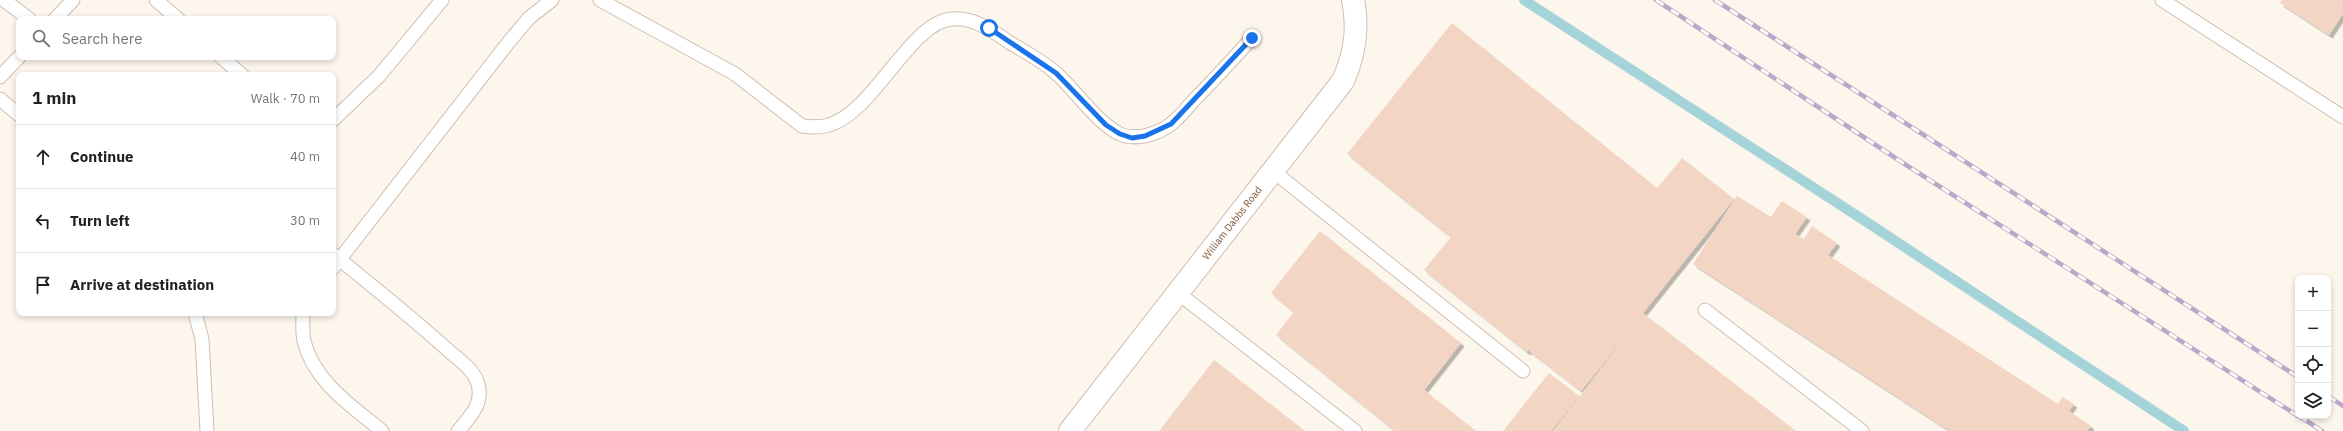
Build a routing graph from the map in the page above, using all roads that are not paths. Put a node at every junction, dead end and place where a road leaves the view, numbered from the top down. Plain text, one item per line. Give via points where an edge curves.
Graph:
1 (4, 0) edge
2 (73, 0) edge
3 (156, 0) edge
4 (442, 0) edge
5 (552, 0) edge
6 (600, 0) edge
7 (1353, 0) edge
8 (2162, 0) edge
9 (24, 16) edge
10 (58, 16) edge
11 (175, 16) edge
12 (1252, 38) dead end
13 (16, 60) edge
14 (224, 60) edge
15 (238, 72) edge
16 (0, 77) edge
17 (0, 100) edge
18 (16, 113) edge
19 (336, 117) edge
20 (2343, 117) edge
21 (1273, 171) junction
22 (336, 260) edge
23 (336, 262) edge
24 (1178, 293) junction
25 (1705, 310) dead end
26 (196, 316) edge
27 (303, 316) edge
28 (1523, 371) dead end
29 (207, 431) edge
30 (382, 431) edge
31 (458, 431) edge
32 (1070, 431) edge
33 (1355, 431) edge
34 (1862, 431) edge

1 - 9 lane
2 - 10 lane
3 - 11 lane
4 - 19 lane via 379,76
5 - 22 lane via 529,18 508,43
6 - 12 lane via 735,74 802,126 815,127 840,120 857,107 917,39 943,20 969,20 989,28 1056,73 1106,125 1132,138 1145,136 1171,124
7 - 21 street, William Dabbs Road via 1356,31 1350,65 1343,81
8 - 20 lane
13 - 16 lane
14 - 15 lane
17 - 18 lane
21 - 24 street, William Dabbs Road
21 - 28 lane
23 - 31 lane via 472,371 477,382 479,400 475,412
24 - 32 street, William Dabbs Road
24 - 33 lane
25 - 34 lane
26 - 29 lane via 202,339
27 - 30 lane via 303,339 308,354 321,376

